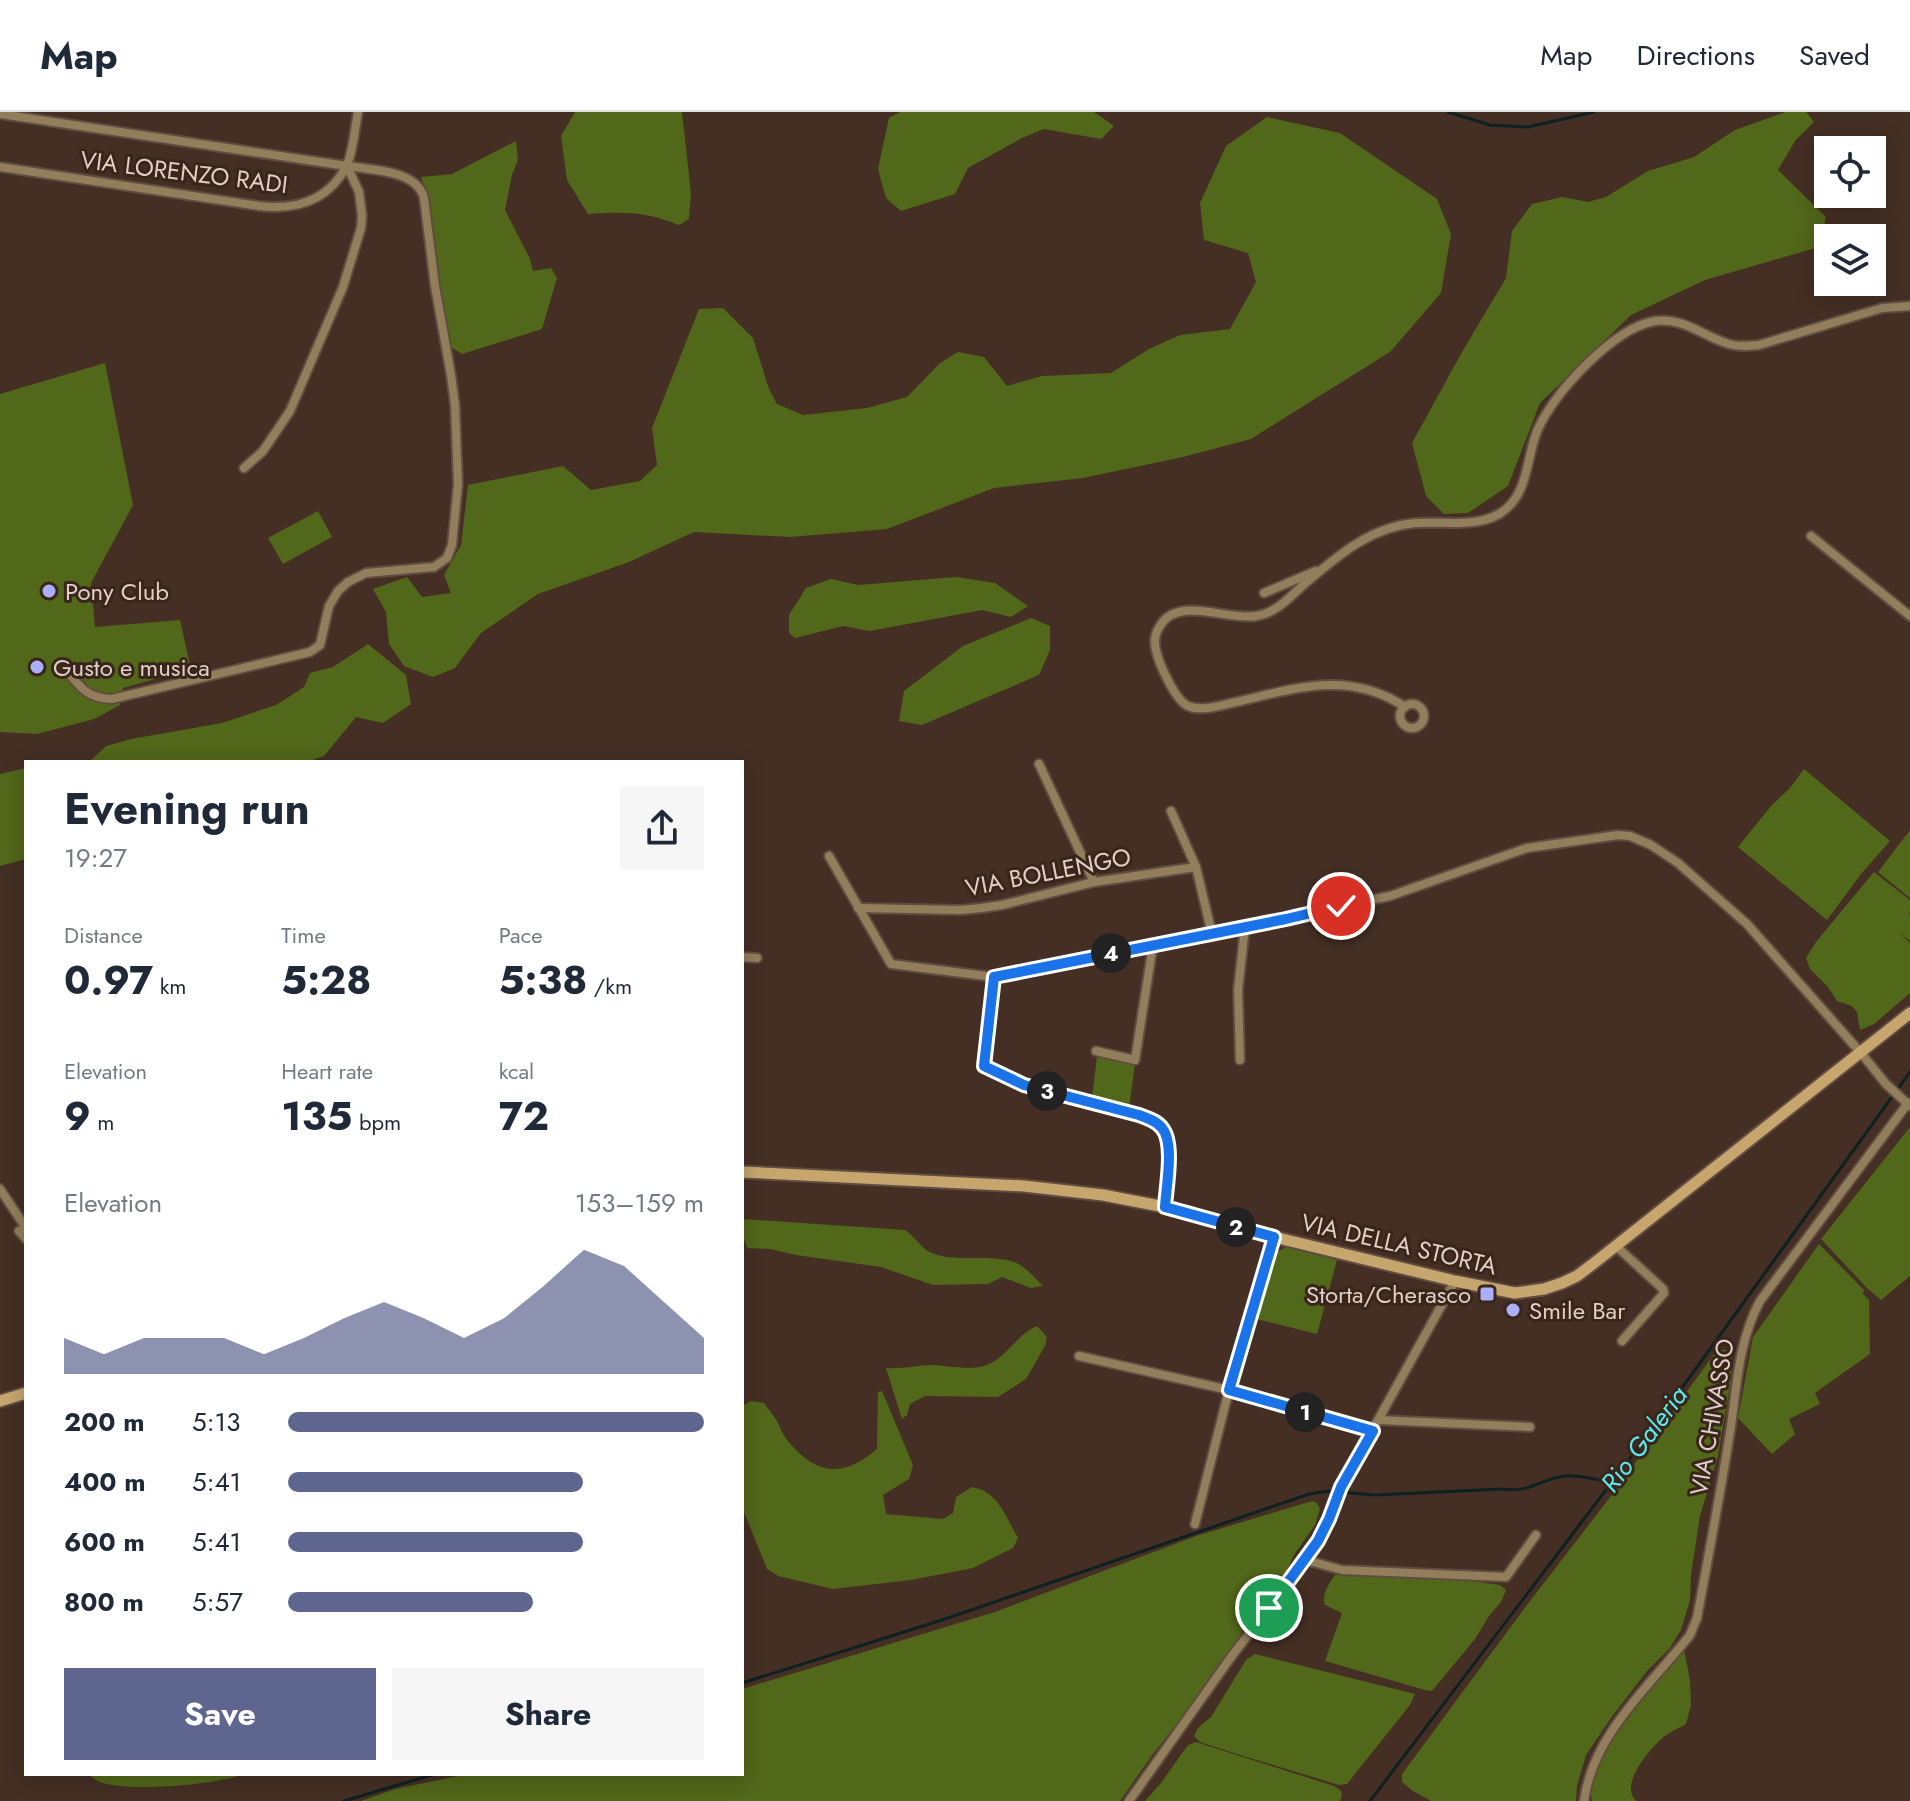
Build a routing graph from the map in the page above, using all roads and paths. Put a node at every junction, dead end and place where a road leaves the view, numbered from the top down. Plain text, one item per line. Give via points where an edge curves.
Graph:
1 (358, 112) edge
2 (0, 114) edge
3 (347, 166) junction
4 (0, 167) edge
5 (1910, 306) edge
6 (244, 468) dead end
7 (1811, 536) dead end
8 (1320, 570) junction
9 (1264, 593) dead end
10 (1910, 616) edge
11 (65, 668) dead end
12 (1405, 707) dead end
13 (1039, 764) dead end
14 (1171, 811) dead end
15 (829, 856) dead end
16 (1196, 867) junction
17 (1094, 882) junction
18 (858, 908) junction
19 (1245, 927) junction
20 (1212, 934) junction
21 (1153, 945) junction
22 (744, 957) edge
23 (757, 958) dead end
24 (994, 977) junction
25 (1910, 1013) edge
26 (1096, 1051) dead end
27 (1861, 1053) junction
28 (1240, 1060) dead end
29 (1909, 1104) edge
30 (744, 1172) edge
31 (0, 1189) edge
32 (1165, 1207) junction
33 (23, 1229) edge
34 (1274, 1237) junction
35 (1616, 1246) junction
36 (1455, 1281) junction
37 (1622, 1341) dead end
38 (1079, 1356) dead end
39 (1229, 1390) junction
40 (24, 1394) edge
41 (0, 1401) edge
42 (1379, 1420) junction
43 (1530, 1427) dead end
44 (1373, 1431) junction
45 (1195, 1524) dead end
46 (1536, 1535) dead end
47 (1306, 1560) junction
48 (1129, 1801) edge
49 (1584, 1801) edge

1 - 3 street
2 - 3 street
3 - 4 street, VIA LORENZO RADI via 315,198 284,208
3 - 6 street via 359,192 362,216 343,287 290,411 263,451
3 - 11 street via 405,177 422,189 456,423 457,491 448,555 429,568 366,573 350,580 330,603 321,641 310,652 112,699 87,693
5 - 8 street via 1882,308 1750,346 1723,342 1679,322 1636,327 1596,357 1557,397 1534,441 1523,487 1507,508 1483,520 1388,529 1355,544
7 - 10 street
8 - 9 street
8 - 12 street via 1264,614 1186,610 1166,618 1157,631 1156,649 1176,695 1188,706 1203,708 1298,688 1341,685 1370,689
13 - 17 street
14 - 16 street
15 - 18 street
16 - 17 street, VIA BOLLENGO
16 - 20 street
17 - 18 street, VIA BOLLENGO via 981,908
18 - 24 street, VIA CHIVASSO via 891,964
19 - 20 street, VIA CHIVASSO
19 - 27 street, VIA CHIVASSO via 1390,896 1527,848 1630,836 1678,863 1730,908
19 - 28 street via 1238,990
20 - 21 street, VIA CHIVASSO
21 - 24 street, VIA CHIVASSO
21 - 26 street via 1135,1060
22 - 23 street
24 - 32 street via 984,1066 1024,1085 1159,1125 1169,1144
25 - 27 main road, VIA DELLA STORTA
27 - 29 street, VIA CHIVASSO
27 - 35 main road, VIA DELLA STORTA
29 - 49 street, VIA CHIVASSO via 1754,1312 1741,1351 1697,1618 1690,1635 1616,1725 1591,1769
30 - 32 main road, VIA DELLA STORTA via 1024,1186
31 - 33 street
32 - 34 main road, VIA DELLA STORTA
34 - 36 main road, VIA DELLA STORTA
34 - 39 street
35 - 36 main road, VIA DELLA STORTA via 1577,1276 1544,1289 1515,1293
35 - 37 street via 1664,1293
36 - 42 street
38 - 39 street
39 - 44 street
39 - 45 street
40 - 41 main road
42 - 43 street
42 - 44 street
44 - 47 street
46 - 47 street via 1506,1577 1342,1570
47 - 48 street

